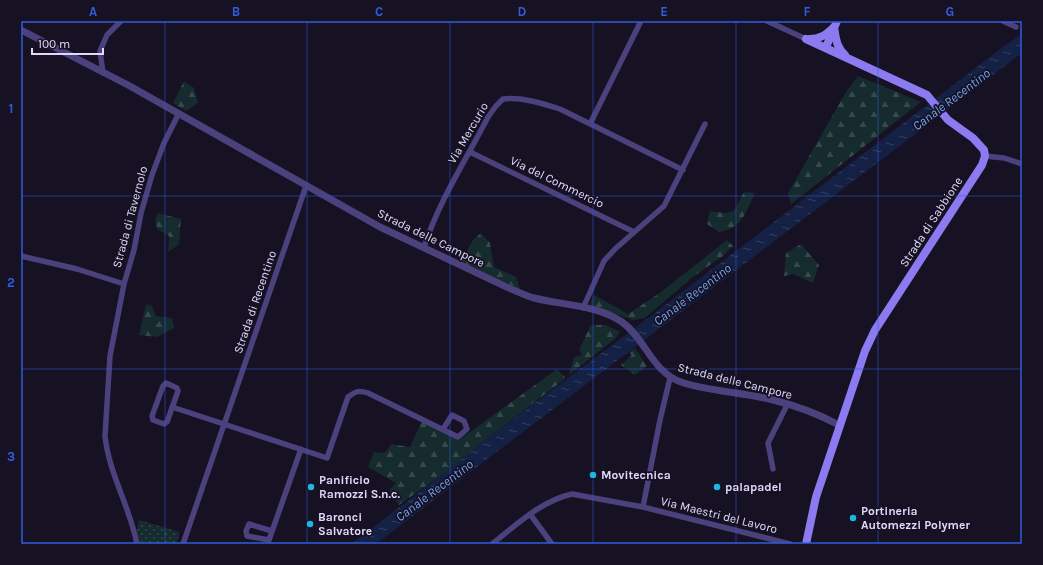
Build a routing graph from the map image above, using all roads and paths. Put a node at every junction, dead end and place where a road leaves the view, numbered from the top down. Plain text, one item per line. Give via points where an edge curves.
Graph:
1 (121, 21) edge
2 (641, 21) edge
3 (767, 21) edge
4 (1004, 21) edge
5 (835, 24) edge
6 (1016, 27) dead end
7 (21, 30) edge
8 (806, 38) junction
9 (826, 47) junction
10 (849, 59) junction
11 (100, 71) junction
12 (179, 113) junction
13 (590, 124) junction
14 (704, 124) dead end
15 (470, 152) junction
16 (985, 156) junction
17 (1022, 164) edge
18 (683, 170) junction
19 (306, 186) junction
20 (634, 232) junction
21 (424, 247) junction
22 (21, 256) edge
23 (124, 284) junction
24 (584, 308) junction
25 (670, 378) junction
26 (787, 405) junction
27 (172, 407) junction
28 (225, 424) junction
29 (839, 425) junction
30 (443, 429) dead end
31 (301, 449) junction
32 (773, 469) dead end
33 (643, 507) junction
34 (530, 514) junction
35 (272, 531) dead end
36 (137, 544) edge
37 (183, 544) edge
38 (492, 544) edge
39 (552, 544) edge
40 (790, 544) edge
41 (806, 544) edge

1 - 11 street via 107,35 100,50
2 - 13 street
3 - 8 street
4 - 6 street
5 - 8 main road via 828,33 817,39
5 - 9 main road
5 - 10 main road via 839,50
7 - 11 street, Strada delle Campore
8 - 9 main road
9 - 10 main road
10 - 16 main road via 927,95 945,116 973,138 984,150
11 - 12 street, Strada delle Campore
12 - 19 street, Strada delle Campore
12 - 23 street, Strada di Tavernolo via 152,175
13 - 15 street, Via Mercurio via 541,103 521,99 503,100 488,117
13 - 18 street, Via Mercurio
14 - 18 street
15 - 20 street, Via del Commercio
15 - 21 street, Via Mercurio via 445,196
16 - 17 street via 1004,158
16 - 29 main road, Strada di Sabbione via 982,165 875,330 863,356
18 - 20 street via 664,206
19 - 21 street, Strada delle Campore via 380,227
19 - 28 street, Strada di Recentino
20 - 24 street via 604,261
21 - 24 street, Strada delle Campore via 532,298
22 - 23 street, Strada di Tavernolo via 77,269
23 - 36 street, Strada di Tavernolo via 110,356 105,436 110,464 134,528
24 - 25 street, Strada delle Campore via 621,321
25 - 26 street, Strada delle Campore
25 - 33 street, Via Maestri del Lavoro
26 - 29 street, Strada delle Campore
26 - 32 street via 768,443
27 - 27 street via 178,391 166,383 152,416 153,420 164,424 167,422
27 - 28 street
28 - 31 street
28 - 37 street, Strada di Recentino
29 - 41 main road, Strada di Sabbione via 816,497
30 - 31 street via 360,390 348,397 327,458
31 - 35 street
33 - 34 street, Via Maestri del Lavoro via 572,494 561,496
33 - 40 street, Via Maestri del Lavoro
34 - 38 street, Via Maestri del Lavoro
34 - 39 street

